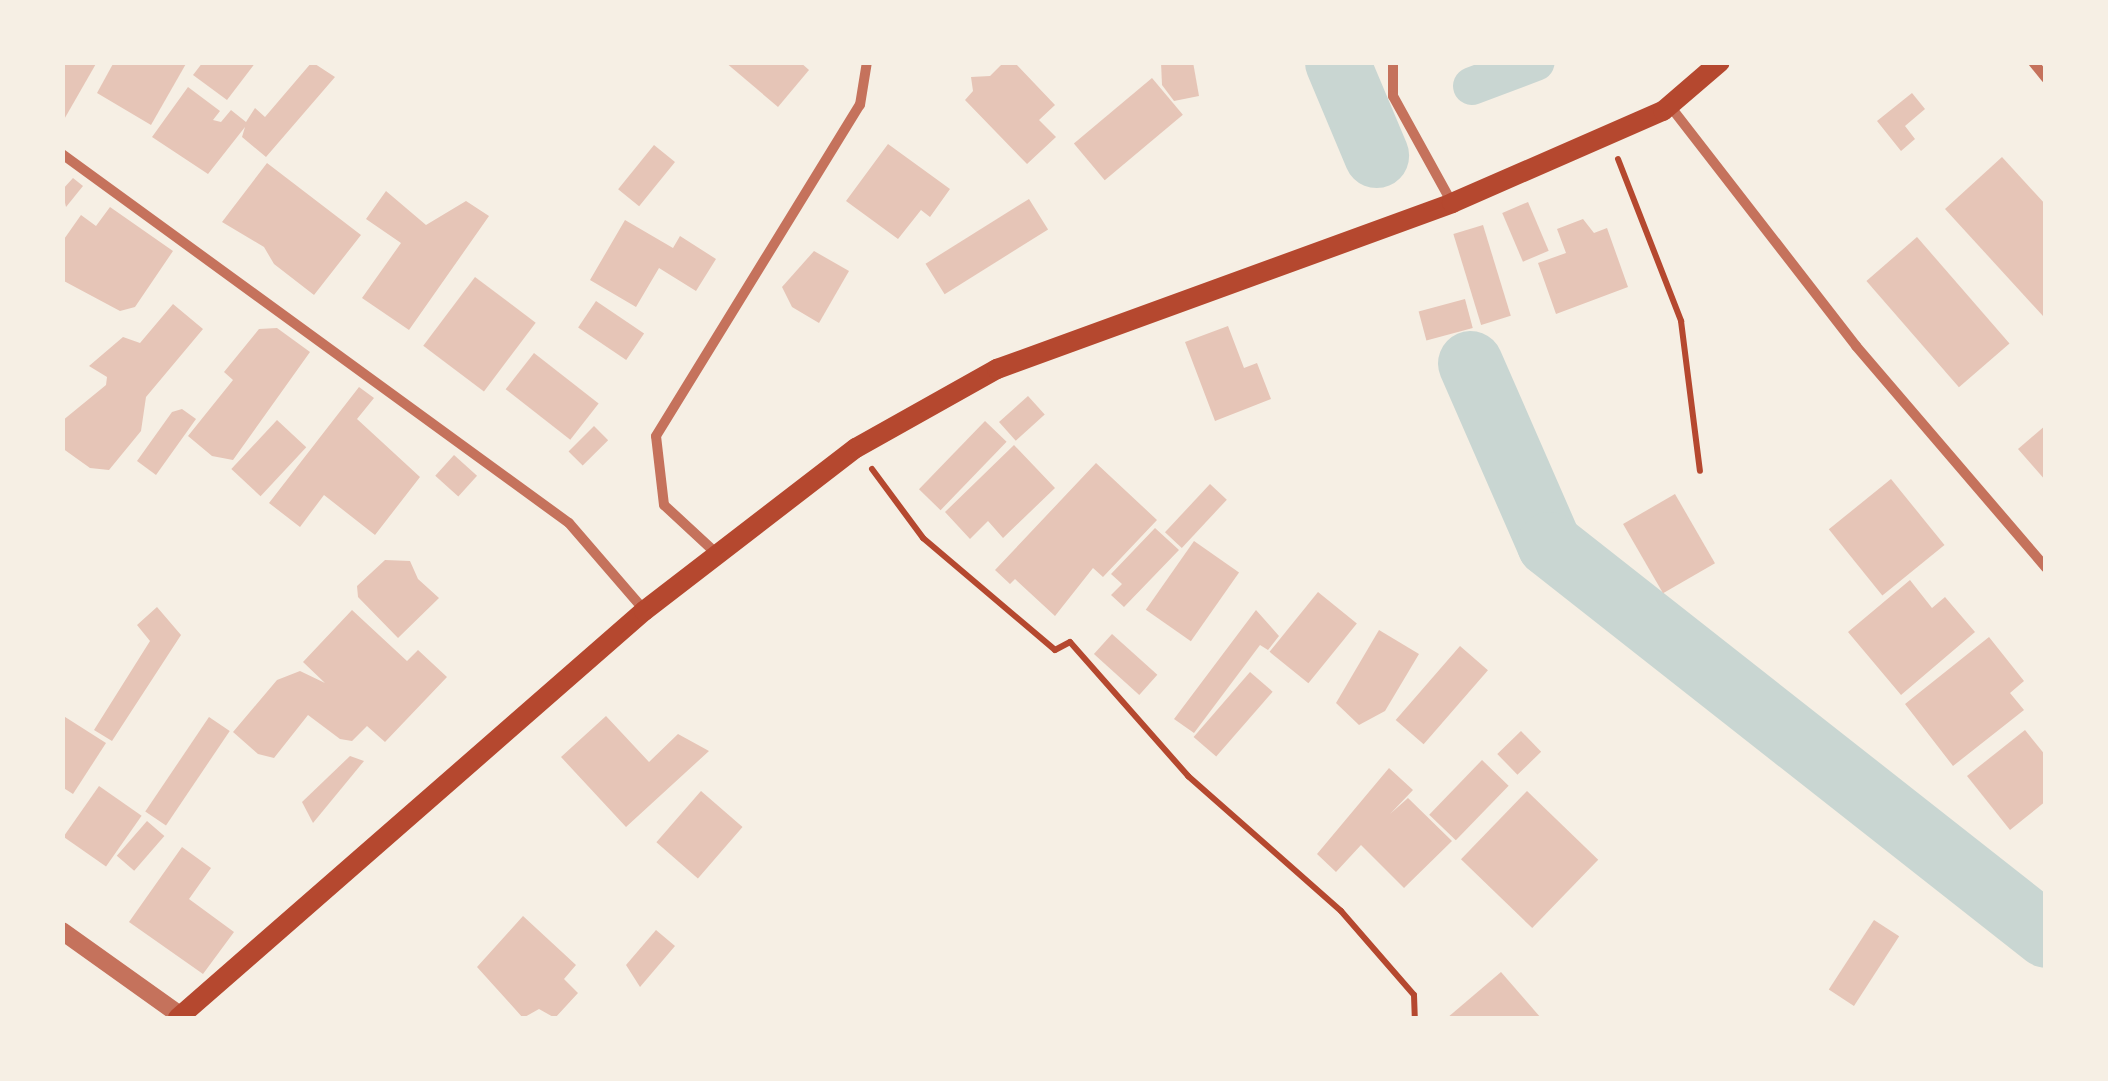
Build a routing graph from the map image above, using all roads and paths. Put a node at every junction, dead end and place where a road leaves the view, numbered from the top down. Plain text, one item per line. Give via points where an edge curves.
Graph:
1 (867, 62) edge
2 (1393, 62) edge
3 (1720, 62) edge
4 (2032, 62) edge
5 (2046, 78) edge
6 (1670, 106) junction
7 (1609, 134) junction
8 (62, 154) edge
9 (1452, 202) junction
10 (856, 448) junction
11 (1700, 471) dead end
12 (720, 556) junction
13 (2046, 568) edge
14 (644, 611) junction
15 (62, 932) edge
16 (181, 1018) edge
17 (1414, 1018) edge

1 - 12 street via 860,105 656,436 664,505
2 - 9 street via 1393,96
3 - 6 main road
4 - 5 street
6 - 7 main road
6 - 13 street via 1856,346
7 - 9 main road
7 - 11 path via 1682,321
8 - 14 street via 569,524
9 - 10 main road via 997,369
10 - 12 main road
10 - 17 path via 923,538 1055,650 1070,642 1188,776 1341,911 1414,996
12 - 14 main road
14 - 16 main road
15 - 16 street

